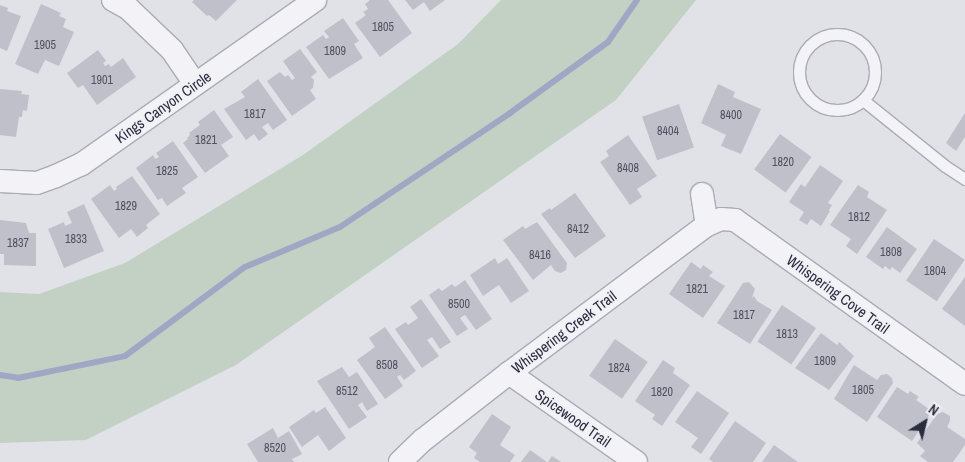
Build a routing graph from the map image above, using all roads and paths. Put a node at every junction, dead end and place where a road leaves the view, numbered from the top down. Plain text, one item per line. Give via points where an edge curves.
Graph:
1 (113, 0) edge
2 (315, 0) edge
3 (195, 84) junction
4 (863, 100) junction
5 (965, 179) edge
6 (0, 181) edge
7 (702, 194) dead end
8 (707, 225) junction
9 (509, 373) junction
10 (965, 384) edge
11 (400, 462) edge
12 (636, 462) edge

1 - 3 street via 129,10 172,50
2 - 3 street, Kings Canyon Circle
3 - 6 street, Kings Canyon Circle via 82,164 37,183
4 - 4 lane via 870,92 875,76 874,62 858,40 846,34 833,33 812,42 802,55 798,68 800,83 810,99 822,107 842,110
4 - 5 lane
7 - 8 street
8 - 9 street, Whispering Creek Trail
8 - 10 street, Whispering Cove Trail via 721,219 735,220
9 - 11 street, Whispering Creek Trail
9 - 12 street, Spicewood Trail

